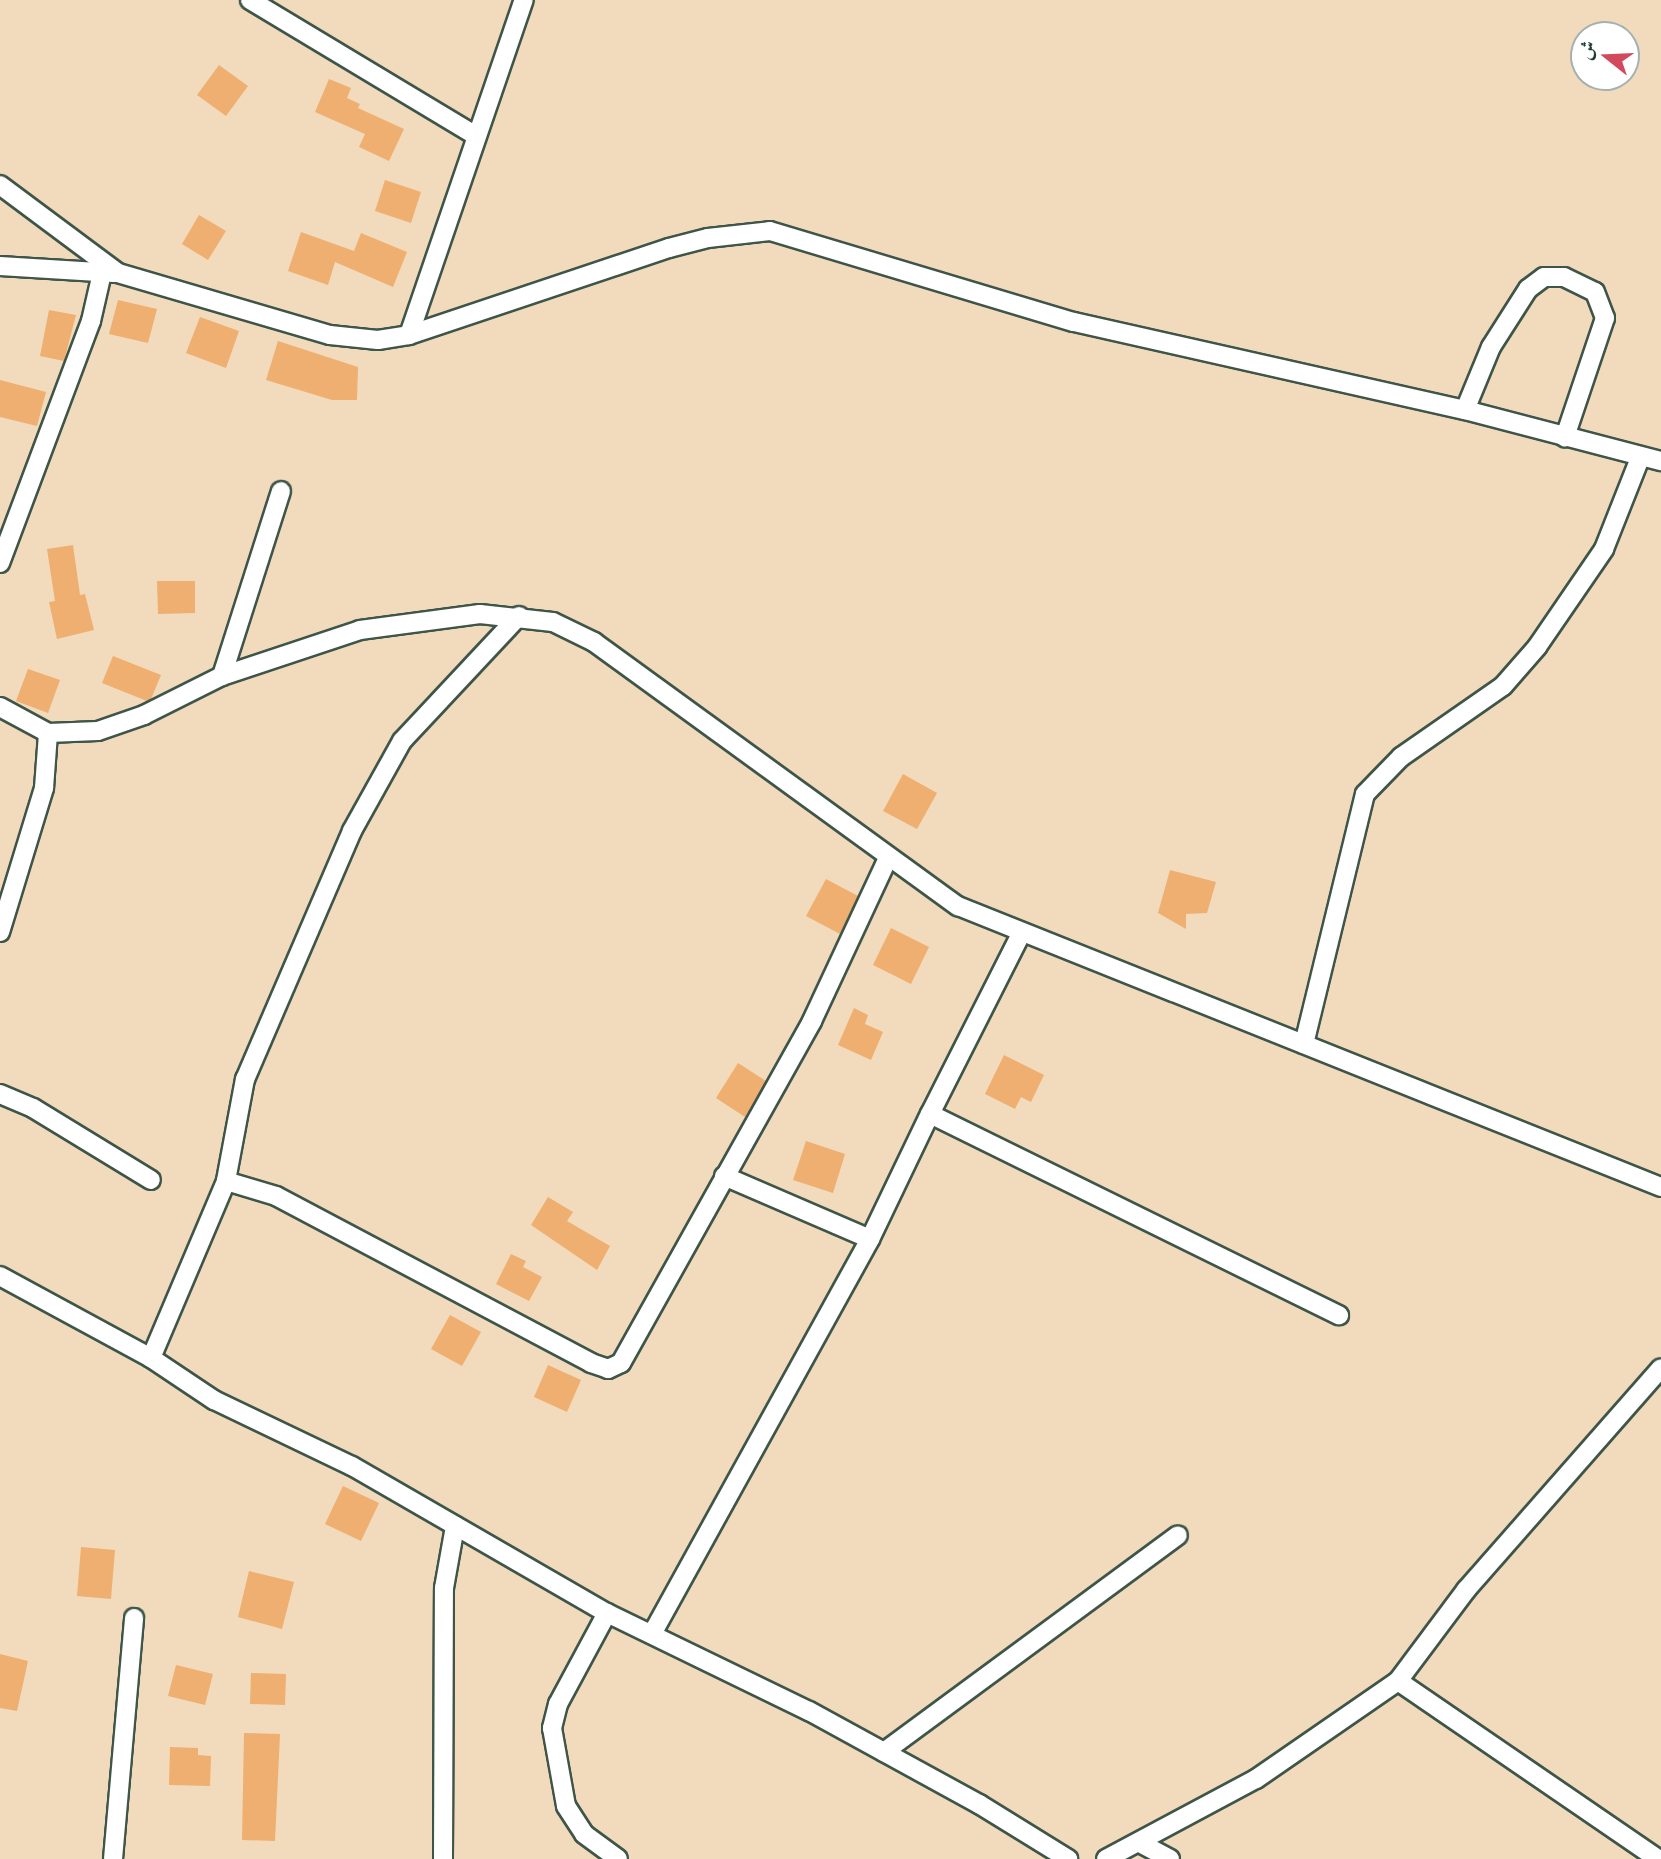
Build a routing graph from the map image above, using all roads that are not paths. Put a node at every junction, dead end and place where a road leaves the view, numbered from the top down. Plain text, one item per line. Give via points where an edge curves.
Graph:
1 (250, 0) edge
2 (524, 0) edge
3 (475, 136) junction
4 (0, 185) edge
5 (0, 266) edge
6 (110, 273) junction
7 (409, 335) junction
8 (1465, 410) junction
9 (1565, 438) junction
10 (1640, 457) junction
11 (1661, 460) edge
12 (281, 492) dead end
13 (0, 563) edge
14 (519, 616) junction
15 (222, 676) junction
16 (0, 707) edge
17 (48, 733) junction
18 (888, 859) junction
19 (0, 932) edge
20 (1021, 934) junction
21 (1304, 1044) junction
22 (0, 1094) edge
23 (930, 1114) junction
24 (724, 1176) junction
25 (151, 1180) dead end
26 (226, 1181) junction
27 (1661, 1187) edge
28 (870, 1239) junction
29 (0, 1276) edge
30 (1339, 1315) dead end
31 (151, 1358) junction
32 (1661, 1368) edge
33 (455, 1526) junction
34 (1178, 1535) dead end
35 (607, 1613) junction
36 (134, 1618) dead end
37 (652, 1634) junction
38 (1398, 1681) junction
39 (884, 1752) junction
40 (1140, 1843) junction
41 (113, 1859) edge
42 (443, 1859) edge
43 (618, 1859) edge
44 (1068, 1859) edge
45 (1105, 1859) edge
46 (1170, 1859) edge
47 (1658, 1859) edge

1 - 3 street
2 - 3 street
3 - 7 street
4 - 6 street
5 - 6 street
6 - 7 street via 330,335 378,340
6 - 13 street
7 - 8 street via 669,248 770,231 1074,322
8 - 9 street
8 - 9 street via 1491,347 1528,289 1544,277 1564,277 1595,292 1605,318
9 - 10 street
10 - 11 street
10 - 21 street via 1604,549 1537,647 1503,686 1401,757 1365,794
12 - 15 street
14 - 15 street via 480,614 360,630
14 - 18 street via 553,622 594,642
14 - 26 street via 402,741 378,780 245,1079
15 - 17 street via 118,726
16 - 17 street
17 - 19 street via 44,788
18 - 20 street via 958,906
18 - 24 street via 806,1032
20 - 21 street
20 - 23 street
21 - 27 street
22 - 25 street via 33,1108
23 - 28 street
23 - 30 street
24 - 26 street via 636,1343 621,1363 608,1369 276,1196
24 - 28 street
26 - 31 street
28 - 37 street
29 - 31 street
31 - 33 street via 214,1400 352,1466
32 - 38 street via 1474,1580
33 - 35 street
33 - 42 street via 444,1588
34 - 39 street
35 - 37 street
35 - 43 street via 558,1704 552,1728 566,1806 584,1834
36 - 41 street
37 - 39 street
38 - 40 street via 1290,1758
38 - 47 street
39 - 44 street
40 - 45 street
40 - 46 street

